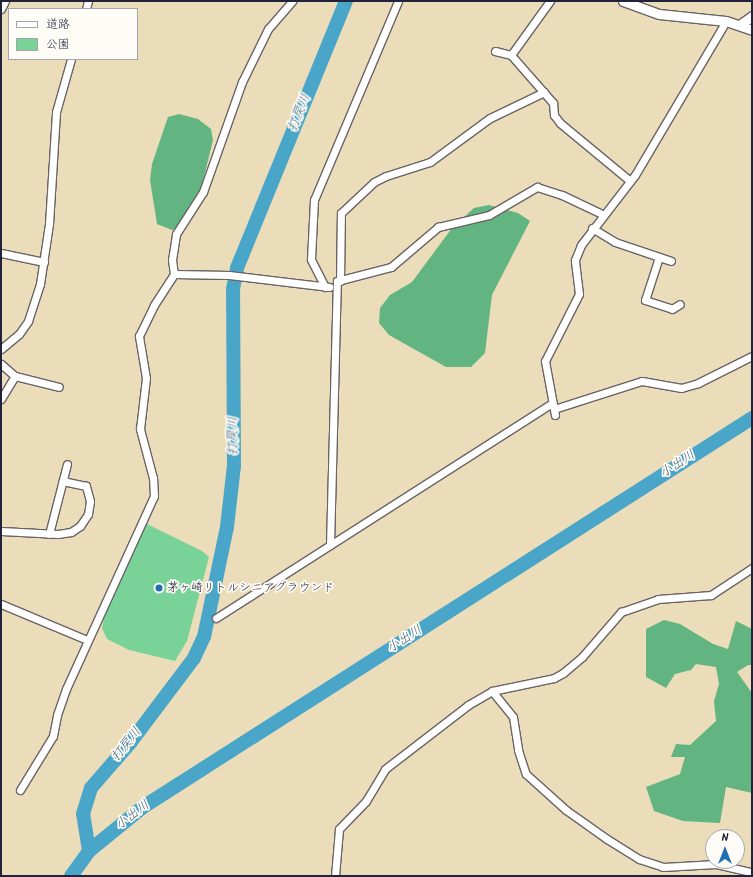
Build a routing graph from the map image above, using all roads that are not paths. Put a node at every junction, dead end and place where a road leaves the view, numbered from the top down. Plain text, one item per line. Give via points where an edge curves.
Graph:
1 (5, 1) edge
2 (292, 1) edge
3 (398, 1) edge
4 (550, 1) edge
5 (623, 1) edge
6 (640, 4) edge
7 (1, 9) edge
8 (752, 16) edge
9 (726, 21) junction
10 (741, 24) junction
11 (752, 30) edge
12 (494, 51) dead end
13 (511, 55) junction
14 (71, 60) edge
15 (544, 92) junction
16 (630, 181) junction
17 (602, 214) junction
18 (592, 228) junction
19 (1, 253) edge
20 (658, 257) junction
21 (670, 261) dead end
22 (44, 262) junction
23 (174, 274) junction
24 (340, 280) junction
25 (325, 287) junction
26 (335, 288) junction
27 (680, 304) dead end
28 (1, 349) edge
29 (752, 356) edge
30 (1, 364) edge
31 (15, 376) junction
32 (58, 387) dead end
33 (1, 399) edge
34 (554, 409) junction
35 (67, 464) dead end
36 (63, 481) junction
37 (1, 531) edge
38 (49, 534) junction
39 (330, 545) junction
40 (752, 568) edge
41 (1, 604) edge
42 (216, 618) dead end
43 (87, 640) junction
44 (492, 691) junction
45 (20, 790) dead end
46 (752, 872) edge
47 (335, 876) edge

1 - 7 street
2 - 23 street via 268,29 242,82 203,192 176,234 172,260
3 - 25 street via 314,200 311,259
4 - 13 street
5 - 6 street
6 - 9 street via 675,17
8 - 10 street
9 - 10 street
9 - 16 street
10 - 11 street
12 - 13 street
13 - 15 street
14 - 22 street via 55,118 50,224
15 - 16 street via 553,103 554,115 560,123
15 - 24 street via 490,118 430,162 374,182 341,213
16 - 17 street
17 - 18 street
17 - 24 street via 562,195 537,187 489,214 438,227 391,267
18 - 20 street via 615,242
18 - 34 street via 575,260 579,294 545,361
19 - 22 street
20 - 21 street
20 - 27 street via 645,300 672,309
22 - 28 street via 28,320 18,334
23 - 25 street via 242,276
23 - 43 street via 154,305 139,336 146,378 140,429 153,478 154,496
24 - 26 street via 337,281
25 - 26 street
26 - 39 street
29 - 34 street via 698,383 681,388 642,381
30 - 31 street
31 - 32 street
31 - 33 street
34 - 39 street
35 - 36 street
36 - 38 street
36 - 38 street via 86,486 90,501 88,514 80,526 71,532
37 - 38 street
39 - 42 street
40 - 44 street via 711,595 658,598 621,612 582,657 563,673 554,678
41 - 43 street
43 - 45 street via 57,715 53,736
44 - 46 street via 513,716 518,750 526,774 566,810 607,839 639,859 663,867 716,864
44 - 47 street via 462,709 385,770 366,801 339,829

